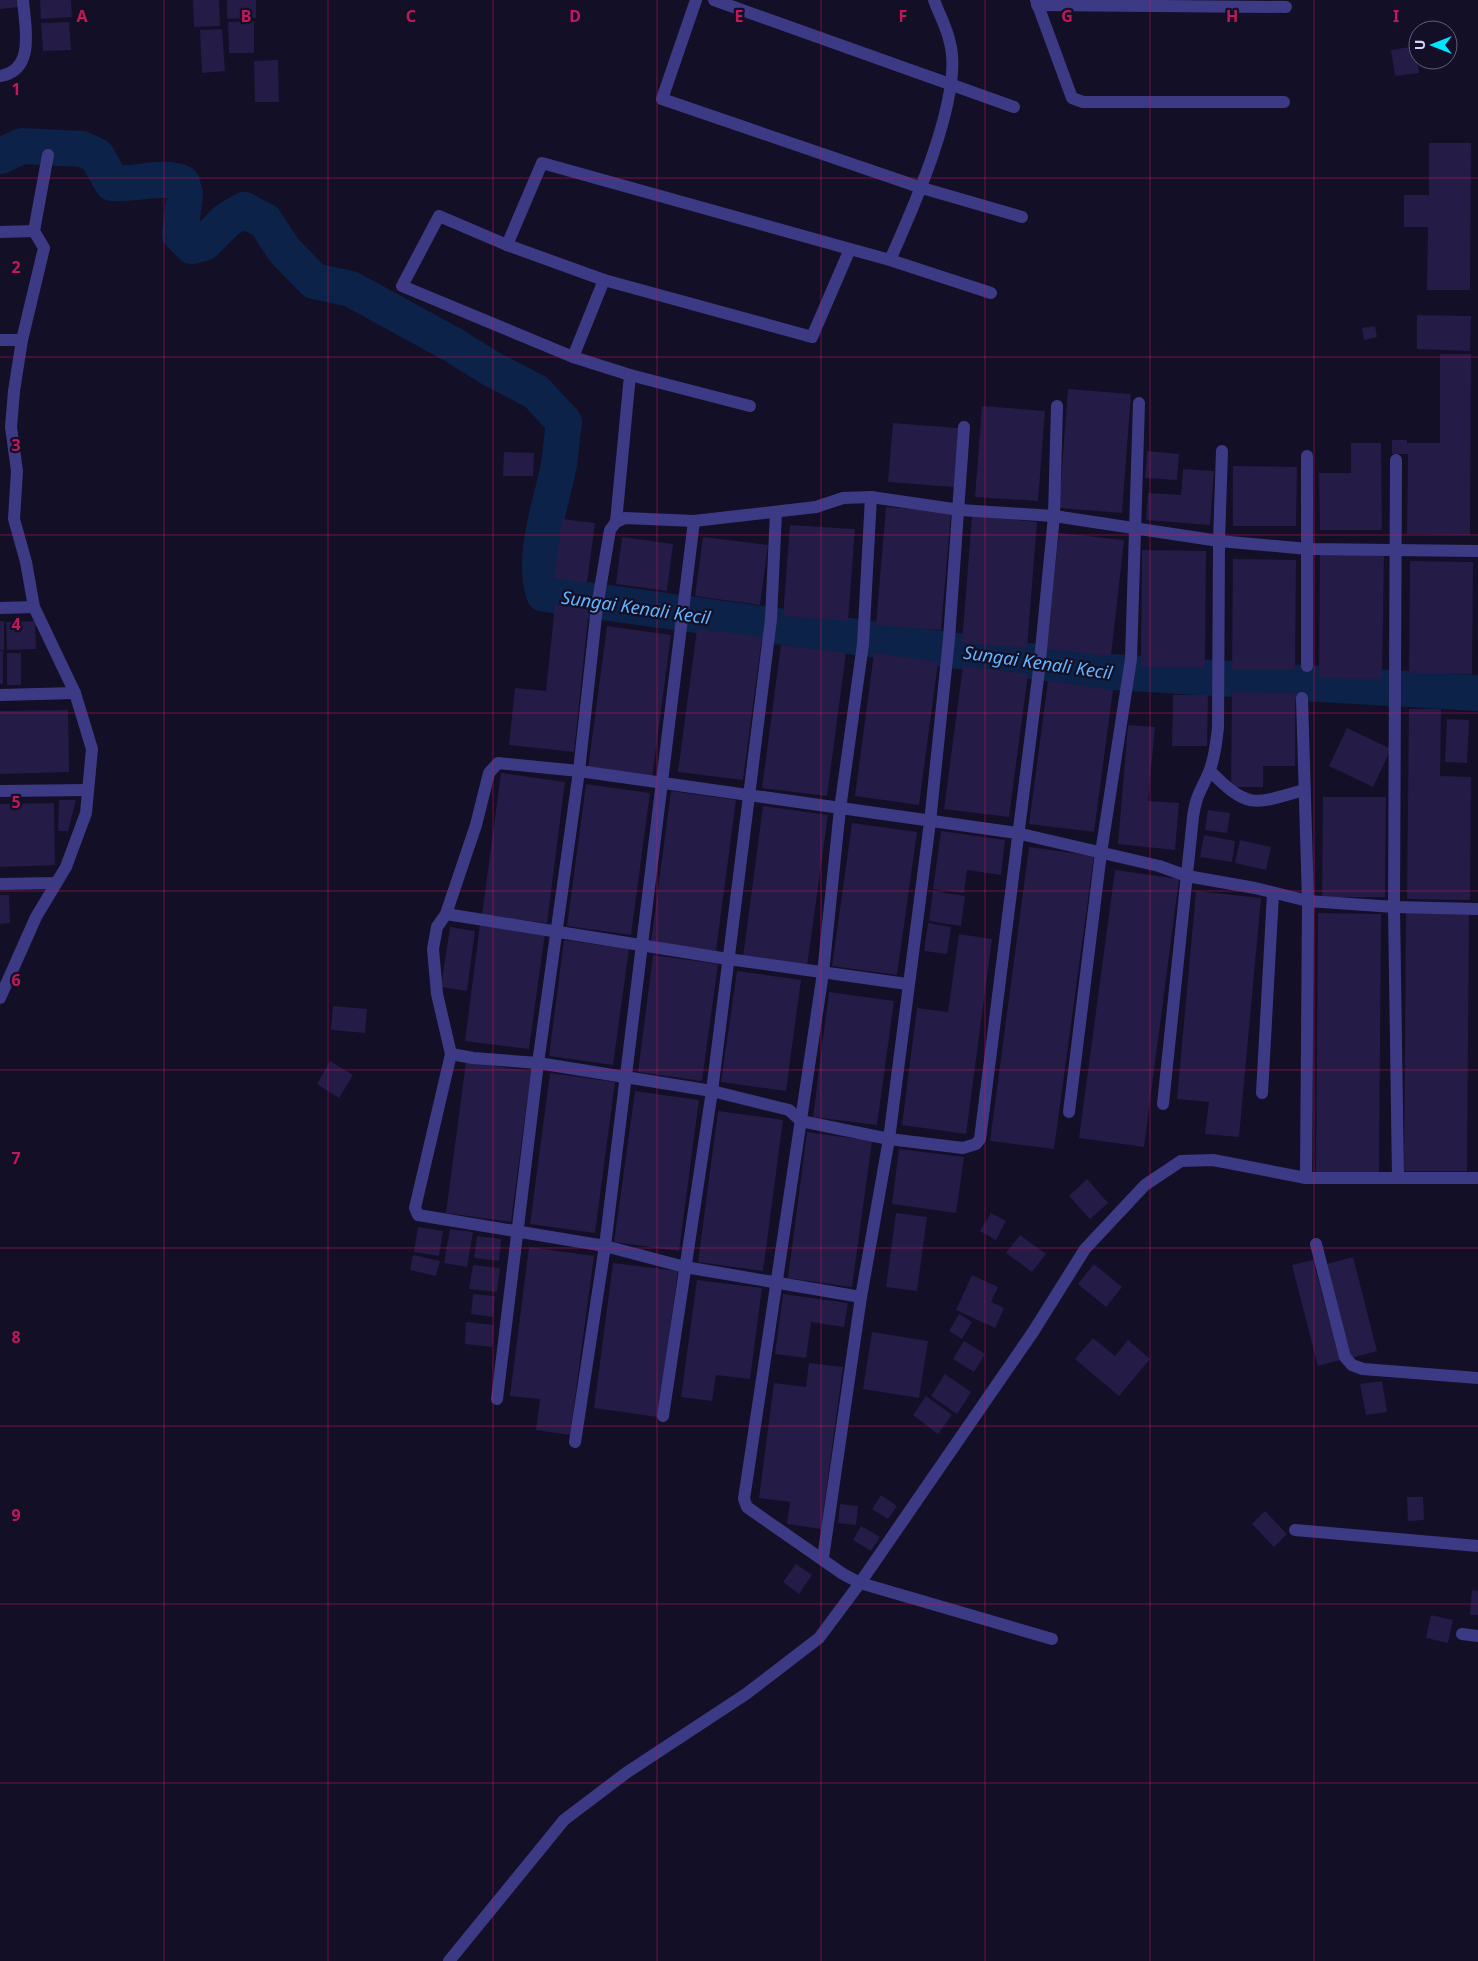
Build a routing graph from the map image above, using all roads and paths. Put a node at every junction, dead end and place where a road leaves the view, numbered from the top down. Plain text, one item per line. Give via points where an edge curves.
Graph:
1 (23, 0) edge
2 (696, 0) edge
3 (714, 0) edge
4 (934, 0) edge
5 (1037, 2) edge
6 (1286, 7) dead end
7 (0, 76) edge
8 (951, 86) junction
9 (1284, 102) dead end
10 (1014, 107) dead end
11 (48, 155) dead end
12 (922, 188) junction
13 (1022, 217) dead end
14 (34, 231) junction
15 (0, 232) edge
16 (507, 245) junction
17 (850, 249) junction
18 (890, 260) junction
19 (604, 280) junction
20 (991, 293) dead end
21 (0, 340) edge
22 (22, 340) junction
23 (573, 357) junction
24 (630, 375) junction
25 (1139, 403) dead end
26 (750, 406) dead end
27 (1057, 406) dead end
28 (6, 427) edge
29 (964, 427) dead end
30 (1222, 451) dead end
31 (1307, 456) dead end
32 (1396, 460) dead end
33 (871, 497) junction
34 (960, 510) junction
35 (776, 512) junction
36 (1054, 516) junction
37 (0, 519) edge
38 (14, 519) junction
39 (694, 520) junction
40 (616, 522) junction
41 (1134, 529) junction
42 (1219, 541) junction
43 (1397, 548) junction
44 (1308, 549) junction
45 (1478, 551) edge
46 (34, 607) junction
47 (0, 608) edge
48 (1307, 666) dead end
49 (75, 693) junction
50 (0, 695) edge
51 (1302, 698) dead end
52 (579, 771) junction
53 (1210, 771) junction
54 (661, 784) junction
55 (88, 790) junction
56 (1304, 790) junction
57 (0, 791) edge
58 (749, 796) junction
59 (840, 809) junction
60 (930, 822) junction
61 (1017, 833) junction
62 (1101, 852) junction
63 (1187, 876) junction
64 (56, 883) junction
65 (0, 884) edge
66 (1273, 894) junction
67 (1308, 900) junction
68 (1394, 907) junction
69 (1478, 909) edge
70 (446, 914) junction
71 (557, 932) junction
72 (641, 945) junction
73 (728, 959) junction
74 (6, 972) edge
75 (823, 973) junction
76 (907, 984) junction
77 (0, 998) edge
78 (451, 1054) junction
79 (538, 1063) junction
80 (626, 1076) junction
81 (712, 1090) junction
82 (1262, 1093) dead end
83 (1164, 1104) dead end
84 (1069, 1112) dead end
85 (801, 1121) junction
86 (889, 1139) junction
87 (1306, 1178) junction
88 (1398, 1178) junction
89 (1478, 1178) edge
90 (518, 1231) junction
91 (1316, 1244) dead end
92 (605, 1246) junction
93 (686, 1268) junction
94 (777, 1282) junction
95 (861, 1297) junction
96 (1478, 1378) edge
97 (497, 1399) dead end
98 (664, 1416) dead end
99 (575, 1442) dead end
100 (1294, 1530) dead end
101 (1478, 1546) edge
102 (822, 1558) junction
103 (860, 1583) junction
104 (1462, 1634) dead end
105 (1478, 1636) edge
106 (1052, 1639) dead end
107 (449, 1961) edge

1 - 7 street via 27,43 21,66 11,74
2 - 12 street via 662,99
3 - 8 street
4 - 8 street via 951,44
5 - 6 street
5 - 9 street via 1072,98 1083,102
8 - 10 street
8 - 12 street
11 - 14 street
12 - 13 street
12 - 18 street
14 - 15 street
14 - 22 street via 44,248
16 - 17 street via 542,163
16 - 19 street
16 - 23 street via 439,216 402,286
17 - 18 street
17 - 19 street via 812,337
18 - 20 street
19 - 23 street
21 - 22 street
22 - 28 street
23 - 24 street
24 - 26 street
24 - 40 street
25 - 41 street
27 - 36 street
28 - 38 street via 17,470
29 - 34 street
30 - 42 street
31 - 44 street
32 - 43 street
33 - 34 street
33 - 35 street via 843,498 816,507
33 - 59 street via 864,639
34 - 36 street
34 - 60 street
35 - 39 street
35 - 58 street via 771,619
36 - 41 street
36 - 61 street via 1039,670
37 - 38 street
38 - 46 street
39 - 40 street via 625,518
39 - 54 street
40 - 52 street via 610,530 597,603
41 - 42 street
41 - 62 street via 1129,681
42 - 44 street
42 - 53 street via 1218,728
43 - 44 street
43 - 45 street
43 - 68 street
44 - 48 street
46 - 47 street
46 - 49 street
49 - 50 street
49 - 55 street via 92,749
51 - 56 street
52 - 54 street
52 - 70 street via 498,763 489,773 476,825
52 - 71 street
53 - 56 street via 1230,791 1250,801 1274,799
53 - 63 street via 1196,796
54 - 58 street
54 - 72 street
55 - 57 street
55 - 64 street via 86,813 66,867
56 - 67 street
58 - 59 street
58 - 73 street
59 - 60 street
59 - 75 street
60 - 61 street
60 - 76 street
61 - 62 street
61 - 86 street via 980,1139 976,1144 963,1148
62 - 63 street
62 - 84 street
63 - 66 street
63 - 83 street
64 - 65 street
64 - 74 street
66 - 67 street
66 - 82 street
67 - 68 street
67 - 87 street
68 - 69 street
68 - 88 street
70 - 71 street
70 - 78 street via 437,927 433,965
71 - 72 street
71 - 79 street
72 - 73 street
72 - 80 street
73 - 75 street
73 - 81 street
74 - 77 street
75 - 76 street
75 - 85 street
76 - 86 street
78 - 79 street
78 - 90 street via 416,1214
79 - 80 street
79 - 90 street
80 - 81 street
80 - 92 street
81 - 85 street via 789,1110
81 - 93 street
85 - 86 street
85 - 94 street
86 - 95 street
87 - 88 street
87 - 103 street via 1213,1160 1182,1161 1146,1185 1085,1249 1033,1332
88 - 89 street
90 - 92 street
90 - 97 street
91 - 96 street via 1345,1357 1352,1365 1363,1369
92 - 93 street
92 - 99 street
93 - 94 street
93 - 98 street
94 - 95 street
94 - 102 street via 744,1499 747,1507
95 - 102 street
100 - 101 street
102 - 103 street
103 - 106 street
103 - 107 street via 819,1638 746,1694 626,1773 564,1820
104 - 105 street

